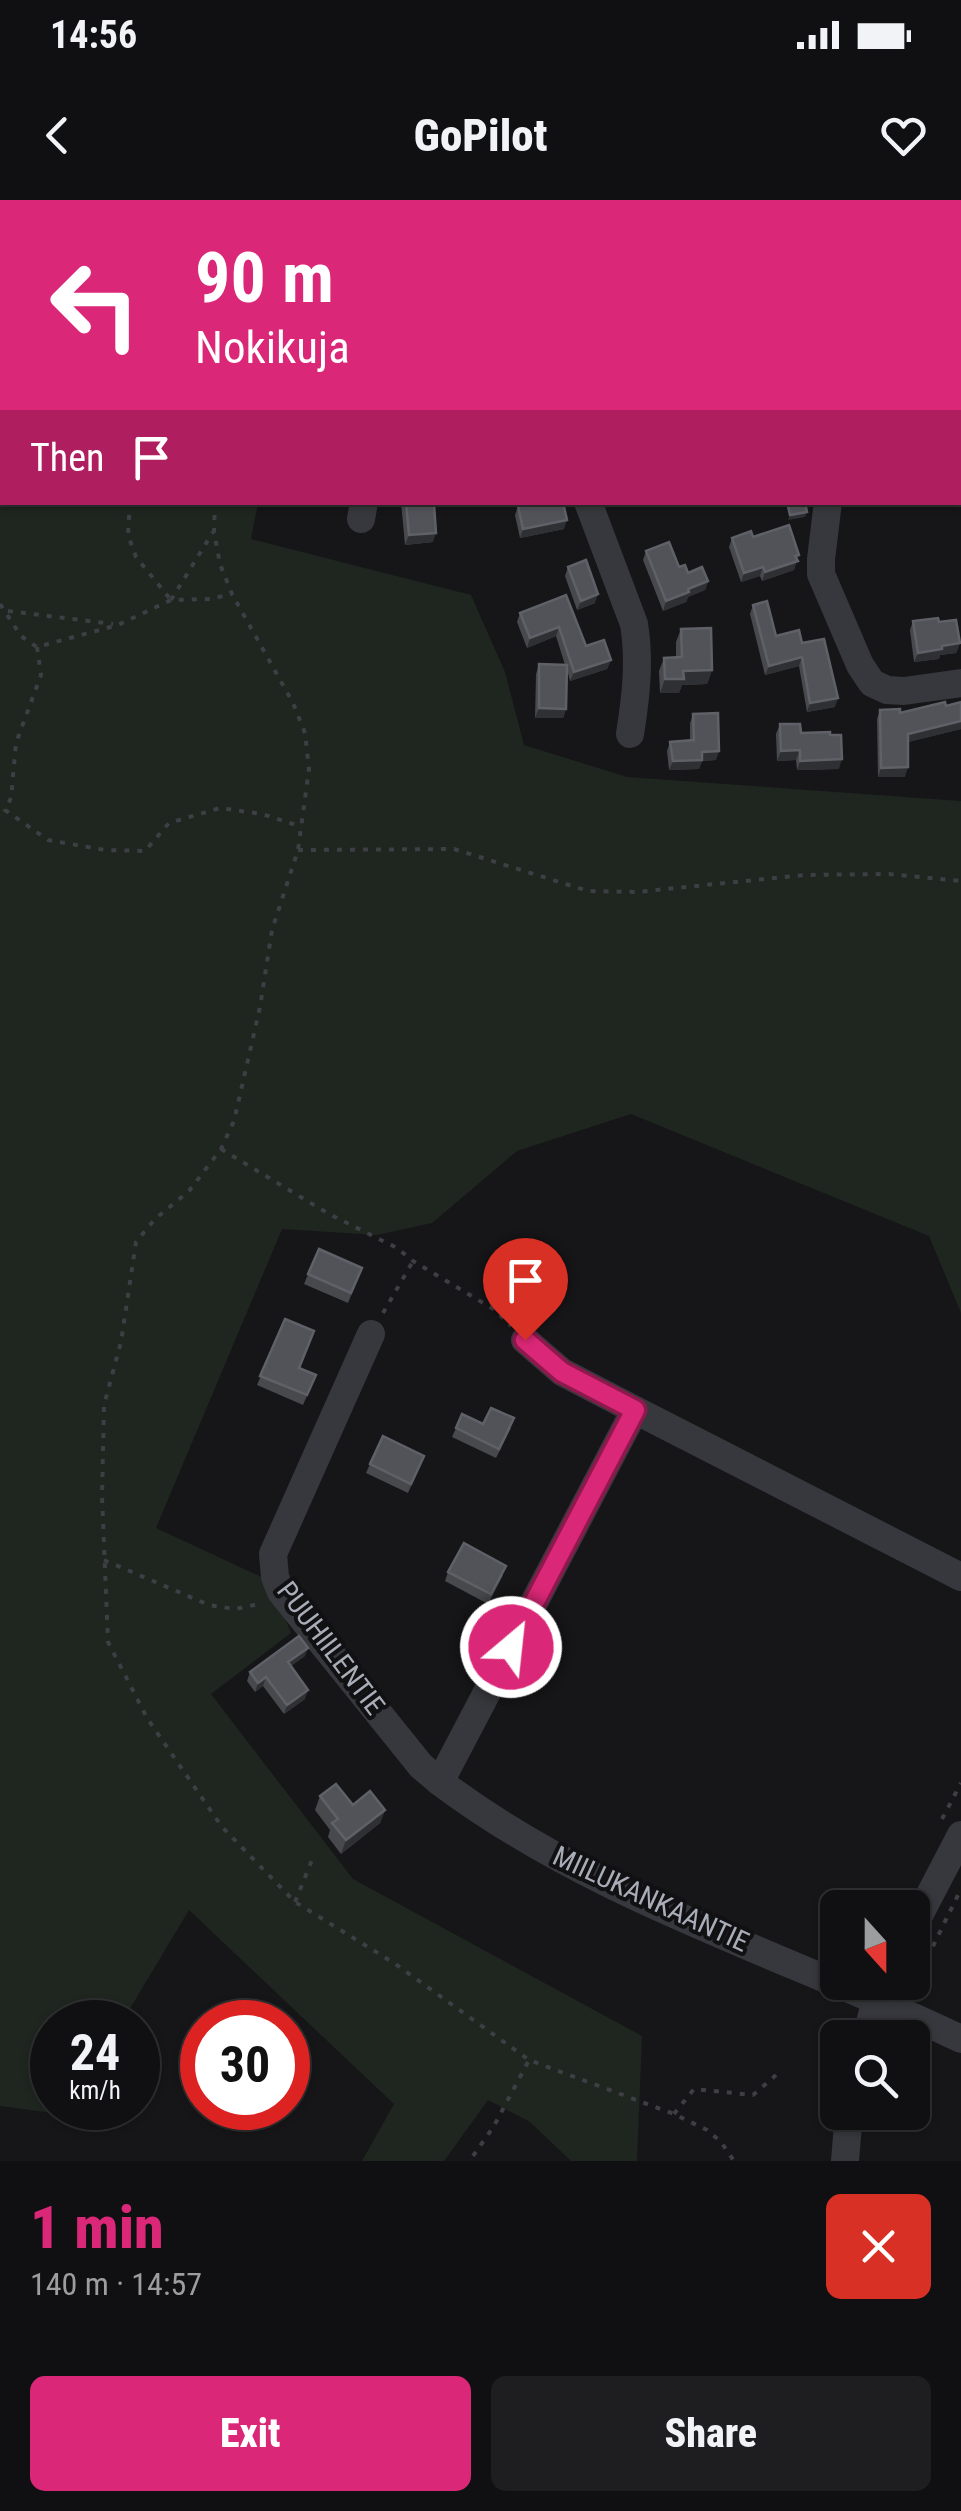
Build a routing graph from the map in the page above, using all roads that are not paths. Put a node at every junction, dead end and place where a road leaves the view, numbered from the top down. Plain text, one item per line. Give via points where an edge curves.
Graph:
1 (589, 505) edge
2 (828, 505) edge
3 (961, 683) edge
4 (630, 734) dead end
5 (372, 1334) road end
6 (525, 1340) road end
7 (635, 1410) junction
8 (961, 1577) edge
9 (440, 1782) junction
10 (961, 1835) edge
11 (930, 1894) edge
12 (820, 1970) edge
13 (893, 2000) edge
14 (961, 2039) edge
15 (848, 2130) edge
16 (846, 2161) edge

1 - 4 street via 634,624 637,685
2 - 3 street via 821,574 872,682 904,691
5 - 9 street, PUUHIILENTIE via 273,1554 276,1577 281,1592
6 - 7 street via 562,1372
7 - 8 street
7 - 9 street
9 - 12 street, MIILUKANKAANTIE via 575,1868
10 - 11 street
13 - 14 street, MIILUKANKAANTIE
15 - 16 street

